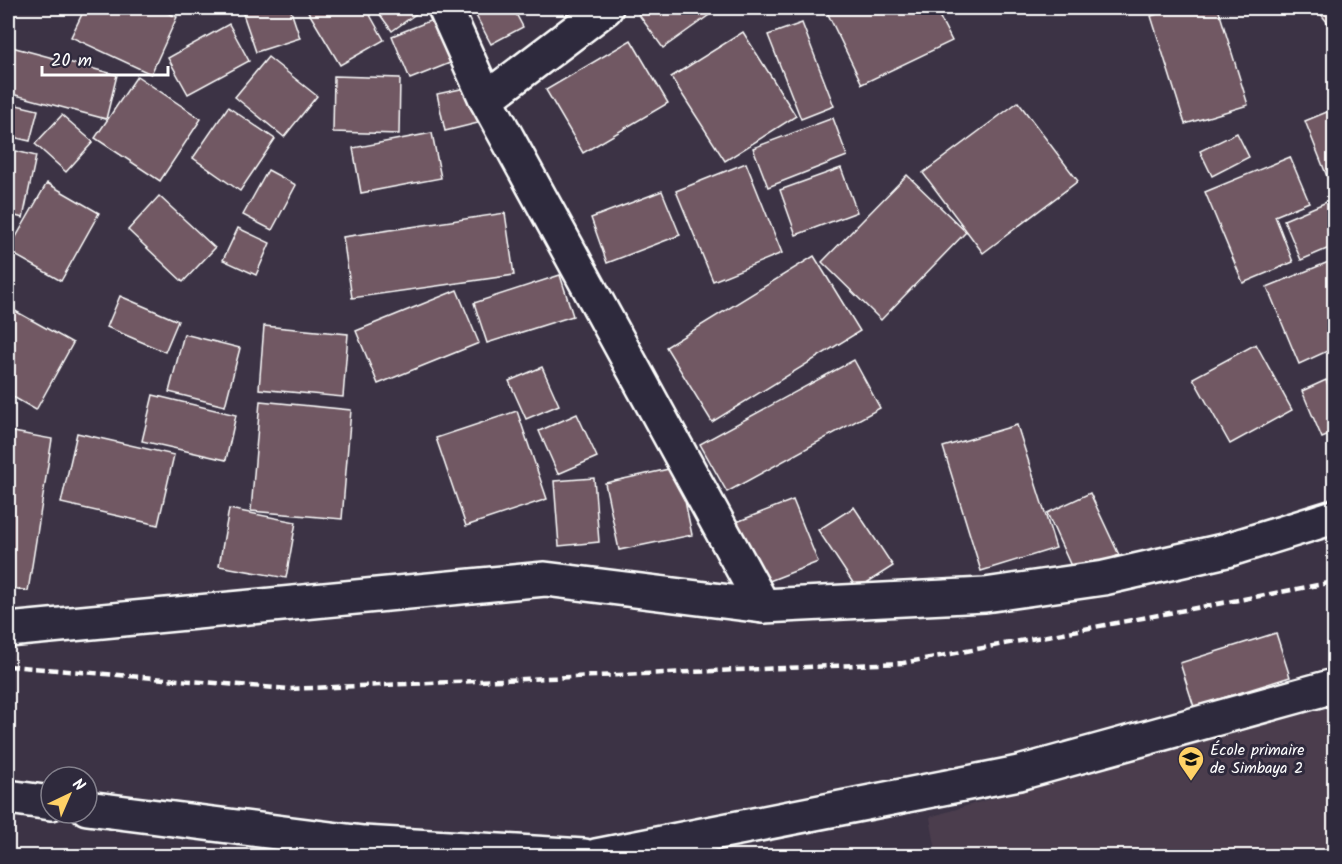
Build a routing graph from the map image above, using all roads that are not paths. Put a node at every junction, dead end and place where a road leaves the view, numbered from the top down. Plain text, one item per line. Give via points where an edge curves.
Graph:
1 (445, 8) edge
2 (606, 8) edge
3 (486, 99) junction
4 (1335, 518) edge
5 (763, 606) junction
6 (8, 630) edge
7 (1335, 686) edge
8 (8, 797) edge
9 (39, 801) edge
10 (99, 810) edge
11 (289, 845) edge
12 (584, 856) edge
13 (596, 856) edge

1 - 3 street
2 - 3 street
3 - 5 street
4 - 5 street via 1227,550 1104,578 985,595
5 - 6 street via 545,579
7 - 13 street via 1019,773
8 - 9 street
10 - 11 street
11 - 12 street via 363,843

